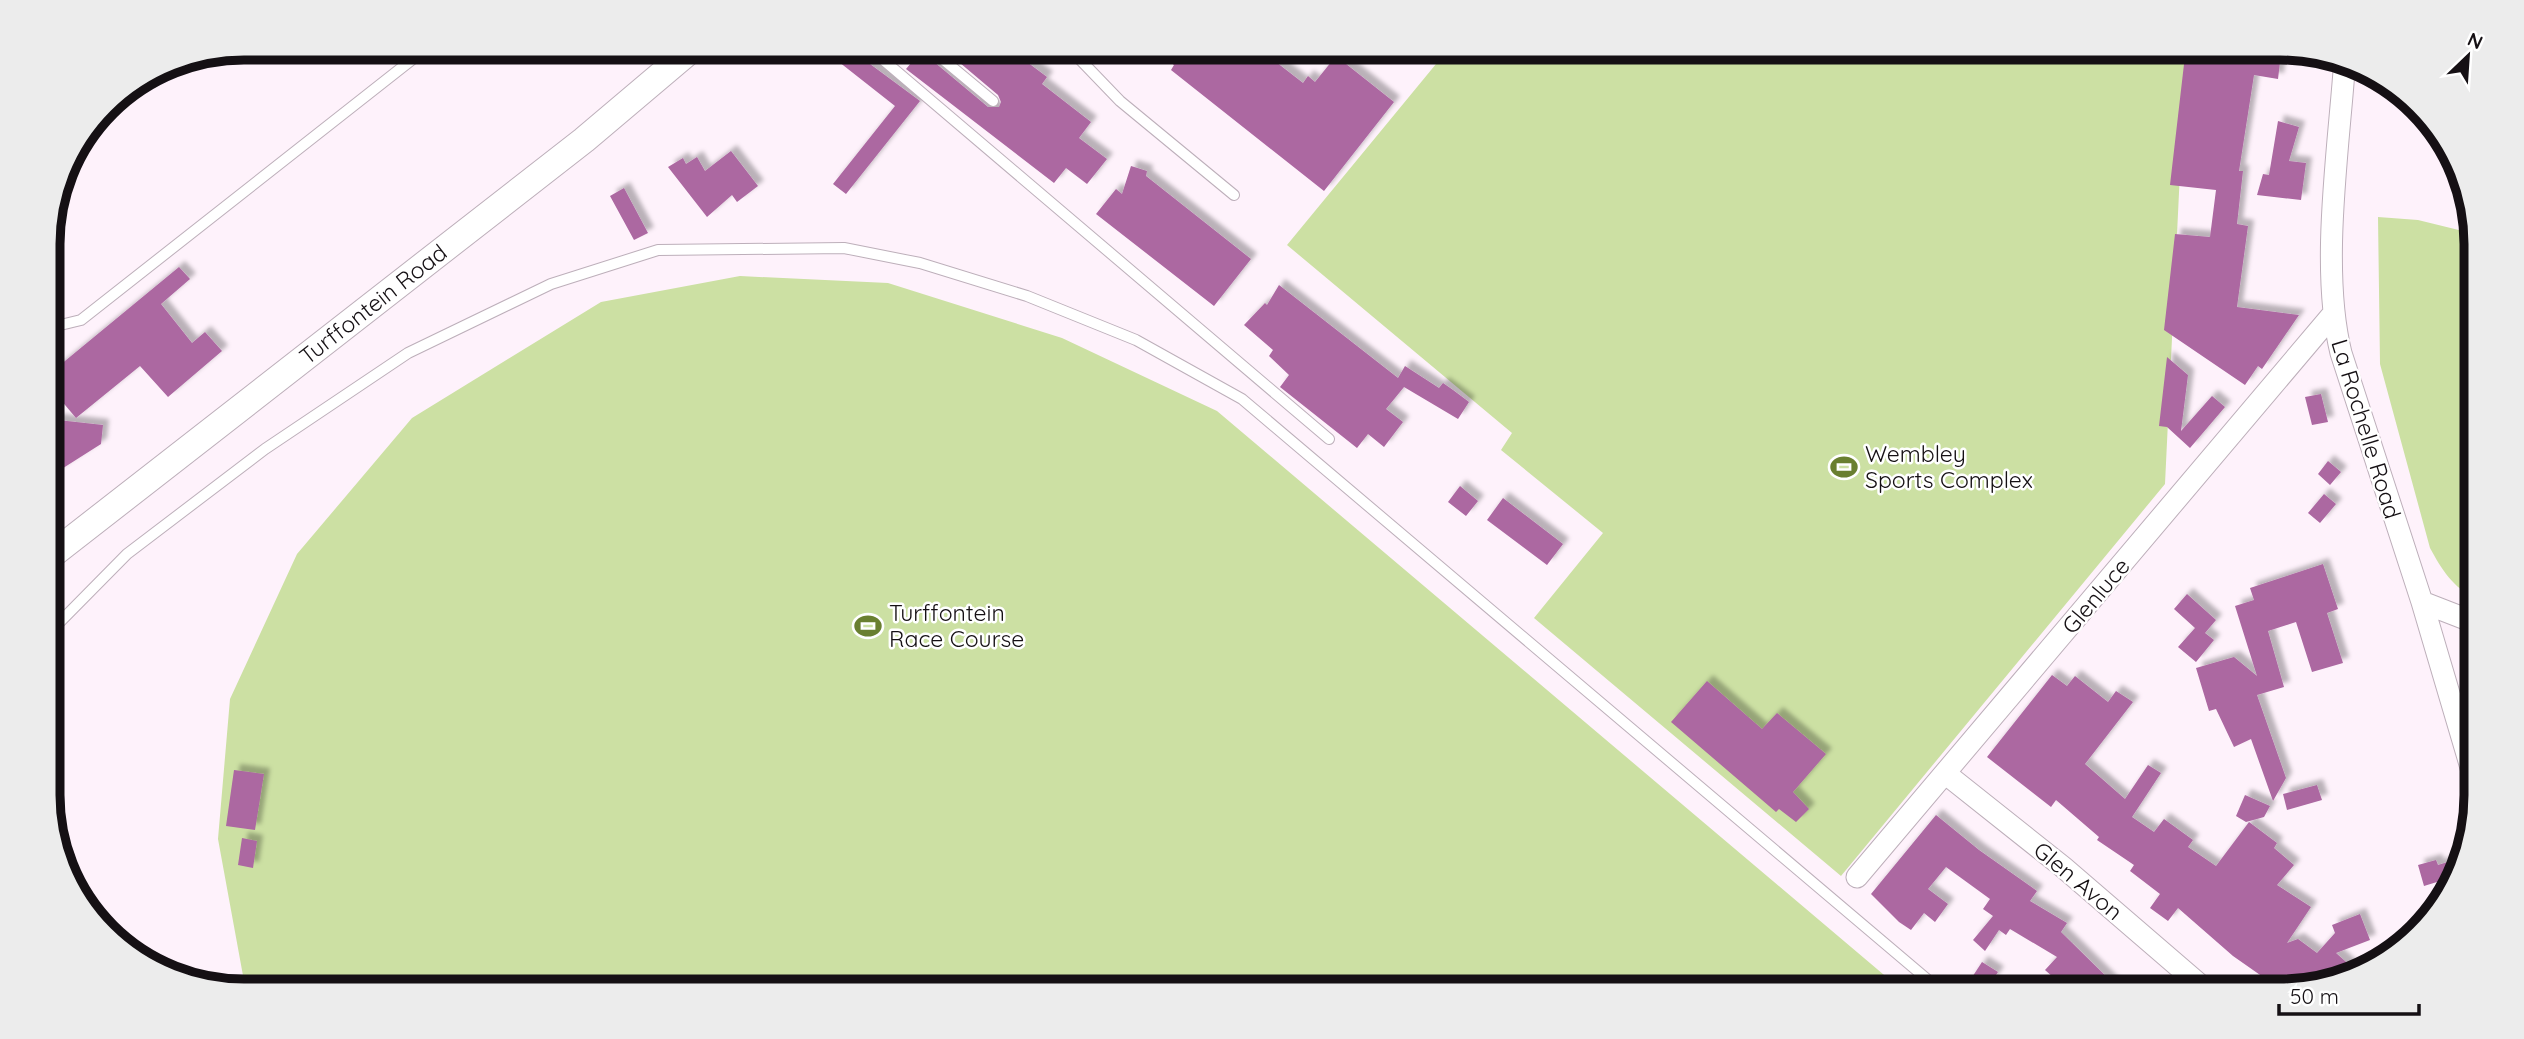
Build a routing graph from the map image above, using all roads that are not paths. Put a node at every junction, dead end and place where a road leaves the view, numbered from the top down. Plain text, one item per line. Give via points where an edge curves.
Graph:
1 (411, 60) edge
2 (679, 60) edge
3 (882, 60) edge
4 (944, 60) edge
5 (1081, 60) edge
6 (2344, 71) edge
7 (993, 101) dead end
8 (1234, 195) dead end
9 (2333, 313) junction
10 (60, 325) edge
11 (1329, 439) dead end
12 (60, 549) edge
13 (2422, 602) junction
14 (2464, 618) edge
15 (60, 622) edge
16 (2464, 744) edge
17 (1946, 774) junction
18 (1857, 877) dead end
19 (1927, 979) edge
20 (2193, 979) edge

1 - 10 lane via 81,320
2 - 12 street, Turffontein Road via 584,140
3 - 11 lane
4 - 7 lane
5 - 8 lane via 1120,101
6 - 9 street, La Rochelle Road
9 - 13 street, La Rochelle Road via 2375,464
9 - 17 street, Glenluce
13 - 14 street
13 - 16 street, La Rochelle Road
15 - 19 lane via 127,554 265,449 408,354 551,284 658,250 844,248 920,264 1027,296 1136,340 1242,399
17 - 18 street, Glenluce
17 - 20 street, Glen Avon

